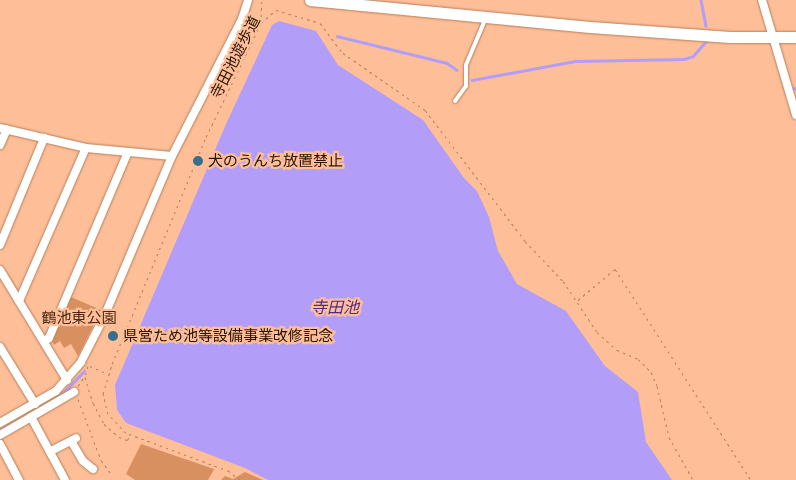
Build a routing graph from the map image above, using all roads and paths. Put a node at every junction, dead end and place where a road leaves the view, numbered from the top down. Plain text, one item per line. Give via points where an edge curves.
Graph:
1 (248, 0) edge
2 (262, 0) edge
3 (762, 0) edge
4 (317, 1) edge
5 (486, 18) junction
6 (261, 24) junction
7 (796, 37) edge
8 (773, 38) junction
9 (455, 101) dead end
10 (796, 115) edge
11 (3, 128) edge
12 (44, 138) junction
13 (0, 145) edge
14 (86, 148) junction
15 (128, 152) junction
16 (172, 156) junction
17 (0, 245) edge
18 (0, 270) edge
19 (19, 301) junction
20 (576, 301) junction
21 (44, 342) junction
22 (0, 347) edge
23 (81, 362) junction
24 (89, 366) junction
25 (108, 374) junction
26 (85, 377) junction
27 (67, 380) junction
28 (73, 393) junction
29 (35, 404) junction
30 (31, 418) junction
31 (0, 423) edge
32 (0, 435) edge
33 (131, 436) junction
34 (0, 444) edge
35 (50, 451) junction
36 (93, 469) dead end
37 (112, 475) dead end
38 (19, 480) edge
39 (65, 480) edge
40 (240, 480) edge
41 (693, 480) edge
42 (751, 480) edge

1 - 16 street via 242,20
2 - 6 path
3 - 8 street
4 - 5 street
5 - 8 street
5 - 9 lane via 466,65 466,86
6 - 20 path, 寺田池遊歩道 via 276,10 320,23 343,54 425,110 525,241 564,281
6 - 25 path, 寺田池遊歩道 via 206,138
7 - 8 street
8 - 10 street
11 - 12 street
11 - 13 street
12 - 14 street
12 - 17 street
14 - 15 street
14 - 19 street
15 - 16 street
15 - 21 street via 49,338
16 - 23 street via 104,317
18 - 19 street
19 - 21 street
20 - 41 path, 寺田池遊歩道 via 598,332 617,350 638,359 651,372 669,438
20 - 42 path via 615,269
21 - 27 street
22 - 29 street
23 - 24 path
23 - 27 street
24 - 25 path
24 - 26 path
25 - 33 path, 寺田池遊歩道 via 104,404 116,426
26 - 28 path
26 - 33 path via 92,404 104,424 123,439
27 - 29 street
28 - 30 street
28 - 37 path via 103,464
29 - 31 street
30 - 32 street
30 - 35 street
33 - 40 path, 寺田池遊歩道 via 229,471
34 - 38 street
35 - 36 street via 74,439 83,461
35 - 39 street

